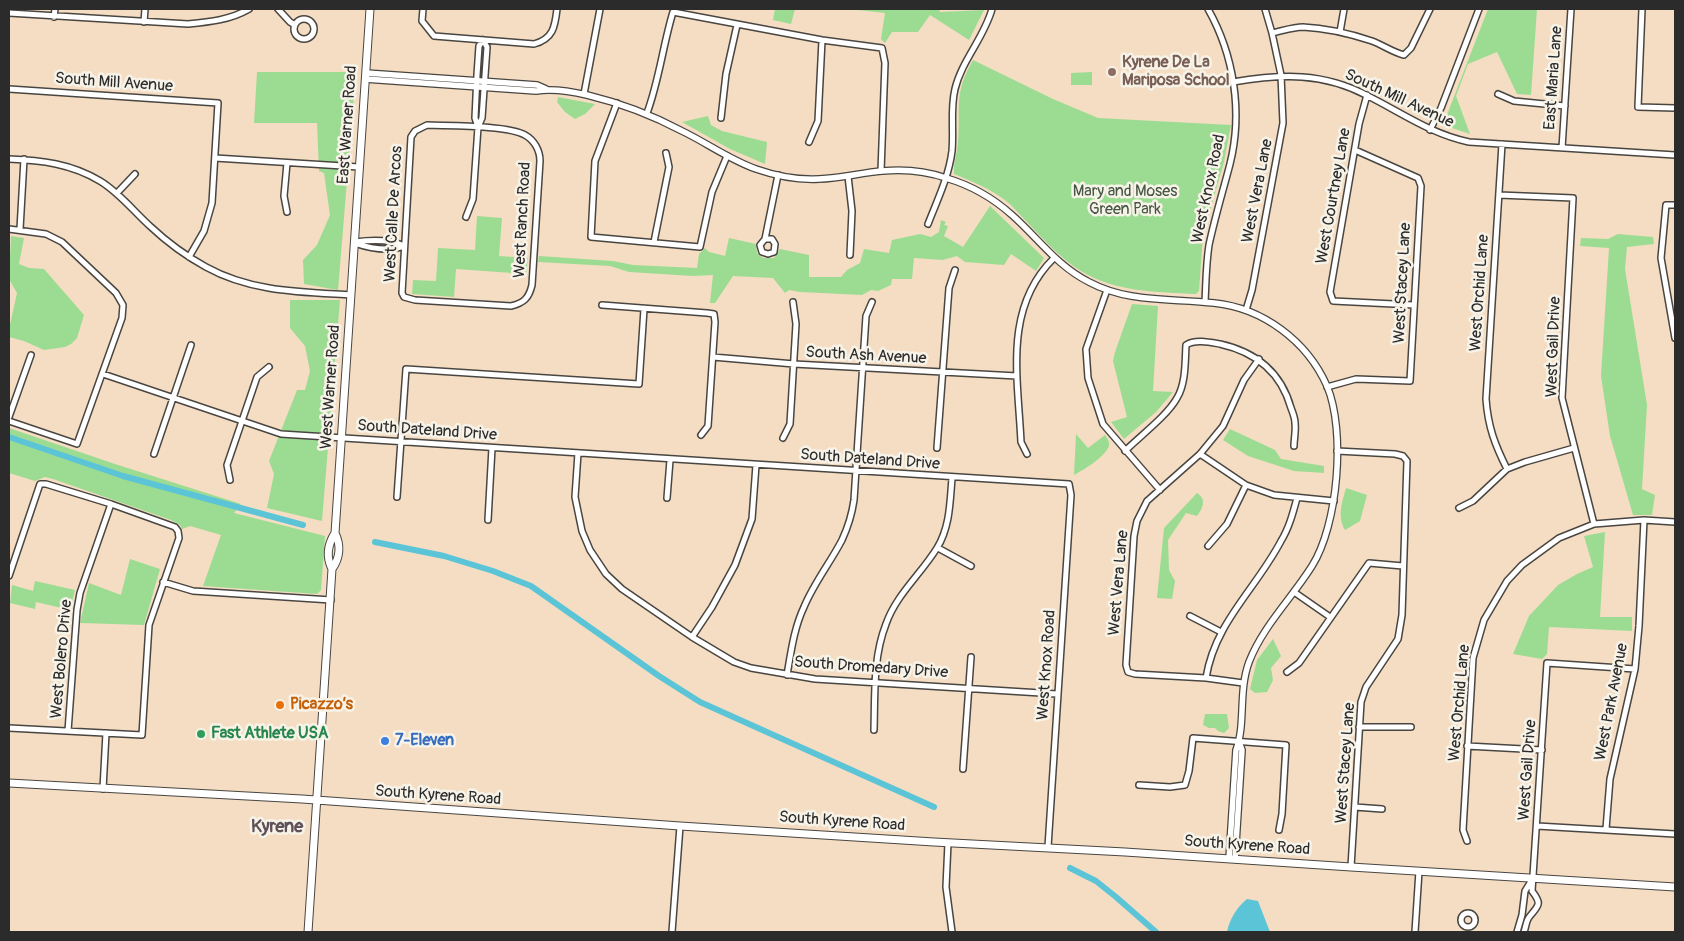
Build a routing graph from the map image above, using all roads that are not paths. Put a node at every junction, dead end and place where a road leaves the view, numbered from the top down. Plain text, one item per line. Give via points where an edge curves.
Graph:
1 (55, 9) edge
2 (145, 9) edge
3 (249, 9) edge
4 (278, 9) edge
5 (370, 9) edge
6 (423, 9) edge
7 (557, 9) edge
8 (600, 9) edge
9 (992, 9) edge
10 (1208, 9) edge
11 (1264, 9) edge
12 (1344, 9) edge
13 (1430, 9) edge
14 (1478, 9) edge
15 (1571, 9) edge
16 (1642, 9) edge
17 (9, 13) edge
18 (54, 17) junction
19 (144, 22) junction
20 (295, 25) dead end
21 (737, 25) junction
22 (1340, 32) junction
23 (1272, 33) junction
24 (483, 40) junction
25 (822, 40) junction
26 (1281, 75) junction
27 (365, 76) junction
28 (1233, 82) junction
29 (477, 84) junction
30 (484, 84) junction
31 (9, 89) edge
32 (584, 94) junction
33 (1498, 94) dead end
34 (1367, 95) junction
35 (617, 103) junction
36 (1564, 106) junction
37 (1675, 108) edge
38 (647, 113) junction
39 (721, 118) dead end
40 (478, 128) junction
41 (1430, 130) junction
42 (809, 142) dead end
43 (1502, 144) junction
44 (1562, 148) junction
45 (1355, 150) junction
46 (666, 154) dead end
47 (1675, 155) edge
48 (727, 156) junction
49 (215, 158) junction
50 (9, 159) edge
51 (24, 159) junction
52 (287, 163) junction
53 (359, 167) junction
54 (881, 171) junction
55 (135, 174) dead end
56 (778, 175) junction
57 (848, 176) junction
58 (945, 178) junction
59 (117, 193) junction
60 (1498, 195) junction
61 (1675, 205) edge
62 (288, 212) dead end
63 (466, 217) dead end
64 (928, 224) dead end
65 (9, 229) edge
66 (20, 229) junction
67 (765, 239) dead end
68 (354, 242) junction
69 (654, 242) junction
70 (404, 246) junction
71 (850, 256) dead end
72 (189, 257) junction
73 (1054, 258) junction
74 (955, 270) dead end
75 (1107, 290) junction
76 (351, 295) junction
77 (526, 300) joint
78 (793, 302) dead end
79 (872, 302) dead end
80 (1205, 302) junction
81 (602, 305) dead end
82 (1414, 305) junction
83 (644, 309) junction
84 (1246, 310) junction
85 (1675, 338) edge
86 (192, 345) dead end
87 (31, 355) dead end
88 (713, 357) junction
89 (1259, 359) junction
90 (794, 364) junction
91 (269, 367) dead end
92 (862, 368) junction
93 (942, 372) junction
94 (102, 374) junction
95 (1018, 376) junction
96 (1327, 386) junction
97 (172, 398) junction
98 (9, 419) edge
99 (242, 422) junction
100 (702, 435) dead end
101 (341, 438) junction
102 (783, 438) dead end
103 (400, 443) junction
104 (1294, 446) dead end
105 (492, 448) junction
106 (937, 448) dead end
107 (1574, 448) junction
108 (1125, 451) junction
109 (1337, 451) junction
110 (578, 453) junction
111 (154, 454) dead end
112 (1027, 454) dead end
113 (1200, 454) junction
114 (670, 460) junction
115 (756, 465) junction
116 (1507, 469) junction
117 (856, 472) junction
118 (952, 478) junction
119 (230, 480) dead end
120 (1069, 484) joint
121 (1246, 485) junction
122 (1160, 490) junction
123 (397, 497) dead end
124 (667, 498) dead end
125 (1297, 498) junction
126 (1334, 501) junction
127 (111, 504) junction
128 (1459, 508) dead end
129 (488, 520) dead end
130 (1644, 520) junction
131 (1675, 522) edge
132 (1594, 524) junction
133 (1208, 546) dead end
134 (938, 548) junction
135 (971, 566) dead end
136 (1404, 566) junction
137 (9, 576) edge
138 (163, 582) junction
139 (1294, 592) junction
140 (331, 600) junction
141 (1190, 616) dead end
142 (1330, 617) junction
143 (1221, 632) junction
144 (692, 637) junction
145 (971, 657) dead end
146 (1635, 669) junction
147 (1287, 672) dead end
148 (788, 674) junction
149 (1206, 678) junction
150 (876, 681) junction
151 (1243, 683) junction
152 (968, 688) junction
153 (1057, 694) junction
154 (1411, 727) dead end
155 (9, 728) edge
156 (1359, 728) junction
157 (874, 730) dead end
158 (68, 731) junction
159 (106, 733) junction
160 (1239, 742) junction
161 (1467, 746) junction
162 (1542, 750) junction
163 (963, 769) dead end
164 (9, 783) edge
165 (1139, 785) dead end
166 (103, 789) junction
167 (318, 800) junction
168 (1355, 807) junction
169 (1382, 809) dead end
170 (680, 826) junction
171 (1536, 826) junction
172 (1606, 829) junction
173 (1279, 830) dead end
174 (1675, 834) edge
175 (1466, 841) dead end
176 (948, 843) junction
177 (1048, 847) junction
178 (1232, 859) junction
179 (1352, 867) junction
180 (1419, 871) junction
181 (1533, 878) junction
182 (1675, 887) edge
183 (308, 932) edge
184 (672, 932) edge
185 (952, 932) edge
186 (1414, 932) edge
187 (1517, 932) edge
188 (1524, 932) edge

1 - 18 street
2 - 19 street
3 - 19 street via 213,22
4 - 20 street
5 - 27 main road, East Warner Road
6 - 24 street via 422,21 434,36
7 - 24 street via 554,27 544,42
8 - 32 street
9 - 58 street via 954,90 952,151
10 - 28 street, West Knox Road via 1226,49
11 - 23 street, West Vera Lane
12 - 22 street
13 - 22 street via 1411,48 1404,55
14 - 41 street
15 - 36 street, East Maria Lane
16 - 37 street via 1638,107
17 - 18 street
18 - 19 street
21 - 25 street
21 - 38 street via 673,12
21 - 39 street via 726,74
22 - 23 street via 1301,27
23 - 26 street, West Vera Lane
24 - 29 street via 479,46
24 - 30 street via 486,47
25 - 42 street via 818,121
25 - 54 street via 882,48 885,63
26 - 28 street, South Mill Avenue
26 - 34 street, South Mill Avenue via 1324,79
26 - 84 street, West Vera Lane via 1282,135
27 - 29 street
27 - 53 main road, East Warner Road
28 - 80 street, West Knox Road via 1236,125 1208,250
29 - 30 street
29 - 40 street via 475,118
30 - 32 street
30 - 40 street via 482,118
31 - 49 street, South Mill Avenue via 218,103
32 - 35 street
33 - 36 street via 1514,101
34 - 41 street, South Mill Avenue
34 - 45 street, West Courtney Lane
35 - 38 street
35 - 69 street via 594,161 591,237
36 - 44 street, East Maria Lane
38 - 48 street
40 - 63 street via 473,199
40 - 70 street, West Calle De Arcos via 427,125 411,137
40 - 77 street, West Ranch Road via 521,132 533,141 538,150 532,285
41 - 43 street, South Mill Avenue via 1469,142
43 - 44 street, South Mill Avenue
43 - 60 street, West Orchid Lane
44 - 47 street, South Mill Avenue
45 - 82 street, West Stacey Lane via 1418,178 1421,186
45 - 82 street, West Courtney Lane via 1330,292 1333,300
46 - 69 street via 669,167
48 - 56 street
48 - 69 street via 712,192 700,247
49 - 52 street
49 - 72 street via 212,203 204,231
50 - 51 street
51 - 59 street via 72,168
51 - 66 street
52 - 53 street
52 - 62 street via 284,196
53 - 68 main road, East Warner Road
54 - 57 street
54 - 58 street
55 - 59 street
56 - 57 street via 808,179
56 - 67 street
57 - 71 street via 852,212
58 - 64 street
58 - 73 street via 972,188 997,203
59 - 72 street via 167,242
60 - 107 street, West Gail Drive via 1573,198 1562,398
60 - 116 street, West Orchid Lane via 1486,399 1490,431
61 - 85 street via 1666,205 1661,258
65 - 66 street
66 - 94 street via 46,234 62,242 116,293 122,305 122,318
68 - 70 street via 366,247 396,249
68 - 76 main road, West Warner Road
70 - 77 street, West Calle De Arcos via 402,288 408,299 512,306
72 - 76 street via 219,274 246,284
73 - 75 street via 1079,277
73 - 95 street via 1032,285 1020,316 1016,336
74 - 93 street via 949,288
75 - 80 street via 1132,297
75 - 108 street via 1086,349 1088,378 1103,424
76 - 101 main road, West Warner Road
78 - 90 street via 796,324
79 - 92 street via 866,316
80 - 84 street
81 - 83 street
82 - 96 street, West Stacey Lane via 1410,381 1356,379
83 - 88 street via 714,314
83 - 103 street via 639,384 406,369
84 - 96 street via 1290,336
86 - 97 street
87 - 98 street
88 - 90 street, South Ash Avenue
88 - 100 street via 708,426
89 - 104 street via 1287,394 1295,423
89 - 108 street via 1241,349 1217,343 1192,341 1186,345 1185,369 1178,398
89 - 113 street, West Vera Lane via 1244,380 1223,426
90 - 92 street, South Ash Avenue
90 - 102 street via 790,424
91 - 99 street via 257,377
92 - 93 street, South Ash Avenue
92 - 117 street
93 - 95 street, South Ash Avenue
93 - 106 street
94 - 97 street, South Dateland Drive
94 - 98 street via 78,444
95 - 112 street via 1021,442
96 - 109 street via 1337,424
97 - 99 street, South Dateland Drive
97 - 111 street
99 - 101 street, South Dateland Drive via 281,434
99 - 119 street via 227,465
101 - 103 street, South Dateland Drive
101 - 140 main road, West Warner Road via 335,534 330,542 328,561 332,569
103 - 105 street, South Dateland Drive
103 - 123 street
105 - 110 street, South Dateland Drive
105 - 129 street
107 - 116 street
107 - 132 street, West Gail Drive
108 - 122 street
109 - 126 street
109 - 136 street, West Stacey Lane via 1395,454 1407,461
110 - 114 street, South Dateland Drive
110 - 144 street, South Dromedary Drive via 575,497 582,531 590,550 606,574 622,589
113 - 121 street
113 - 122 street, West Vera Lane
114 - 115 street, South Dateland Drive
114 - 124 street
115 - 117 street, South Dateland Drive
115 - 144 street via 752,519 735,565
116 - 128 street via 1473,501
117 - 118 street, South Dateland Drive
117 - 148 street via 850,520 803,609
118 - 120 street, South Dateland Drive
118 - 134 street via 950,513
120 - 153 street, West Knox Road via 1071,495
121 - 125 street via 1274,495
121 - 133 street via 1227,524
122 - 149 street, West Vera Lane via 1147,501 1134,536 1126,665 1128,672
125 - 126 street
125 - 143 street via 1282,540
126 - 139 street via 1320,552
127 - 137 street via 40,484
127 - 138 street via 175,527 178,531 179,538
127 - 158 street, West Bolero Drive via 80,593
130 - 131 street, West Orchid Lane
130 - 132 street, West Orchid Lane
130 - 146 street, West Park Avenue
132 - 161 street, West Orchid Lane via 1559,538 1527,560 1507,581 1484,620 1473,658
134 - 135 street
134 - 150 street via 886,622 878,648
136 - 142 street via 1369,563
136 - 156 street, West Stacey Lane via 1398,639 1366,687
138 - 140 street via 193,591
138 - 159 street via 148,634 142,735
139 - 142 street
139 - 151 street via 1257,645
140 - 167 main road, West Warner Road
141 - 143 street
142 - 147 street via 1299,663
143 - 149 street
144 - 148 street, South Dromedary Drive via 734,662
145 - 152 street
146 - 162 street, West Gail Drive via 1547,663
146 - 172 street, West Park Avenue via 1610,780
148 - 150 street, South Dromedary Drive via 815,679
149 - 151 street
150 - 152 street, South Dromedary Drive
150 - 157 street
151 - 160 street
152 - 153 street, South Dromedary Drive
152 - 163 street
153 - 177 street, West Knox Road
154 - 156 street
155 - 158 street
156 - 168 street, West Stacey Lane
158 - 159 street
159 - 166 street
160 - 165 street via 1193,738 1185,785
160 - 173 street via 1286,745
160 - 178 street via 1236,750
161 - 162 street
161 - 175 street, West Orchid Lane via 1463,830
162 - 171 street, West Gail Drive
164 - 166 main road, South Kyrene Road
166 - 167 main road, South Kyrene Road
167 - 170 main road, South Kyrene Road
167 - 183 main road, West Warner Road
168 - 169 street
168 - 179 street, West Stacey Lane
170 - 176 main road, South Kyrene Road
170 - 184 street
171 - 172 street
171 - 181 street, West Gail Drive
172 - 174 street
176 - 177 main road, South Kyrene Road
176 - 185 street via 946,887
177 - 178 main road, South Kyrene Road
178 - 179 main road, South Kyrene Road
179 - 180 main road, South Kyrene Road
180 - 181 main road, South Kyrene Road
180 - 186 street
181 - 182 main road, South Kyrene Road
181 - 187 street, West Gail Drive via 1525,891
181 - 188 street, West Gail Drive via 1532,891 1539,902

